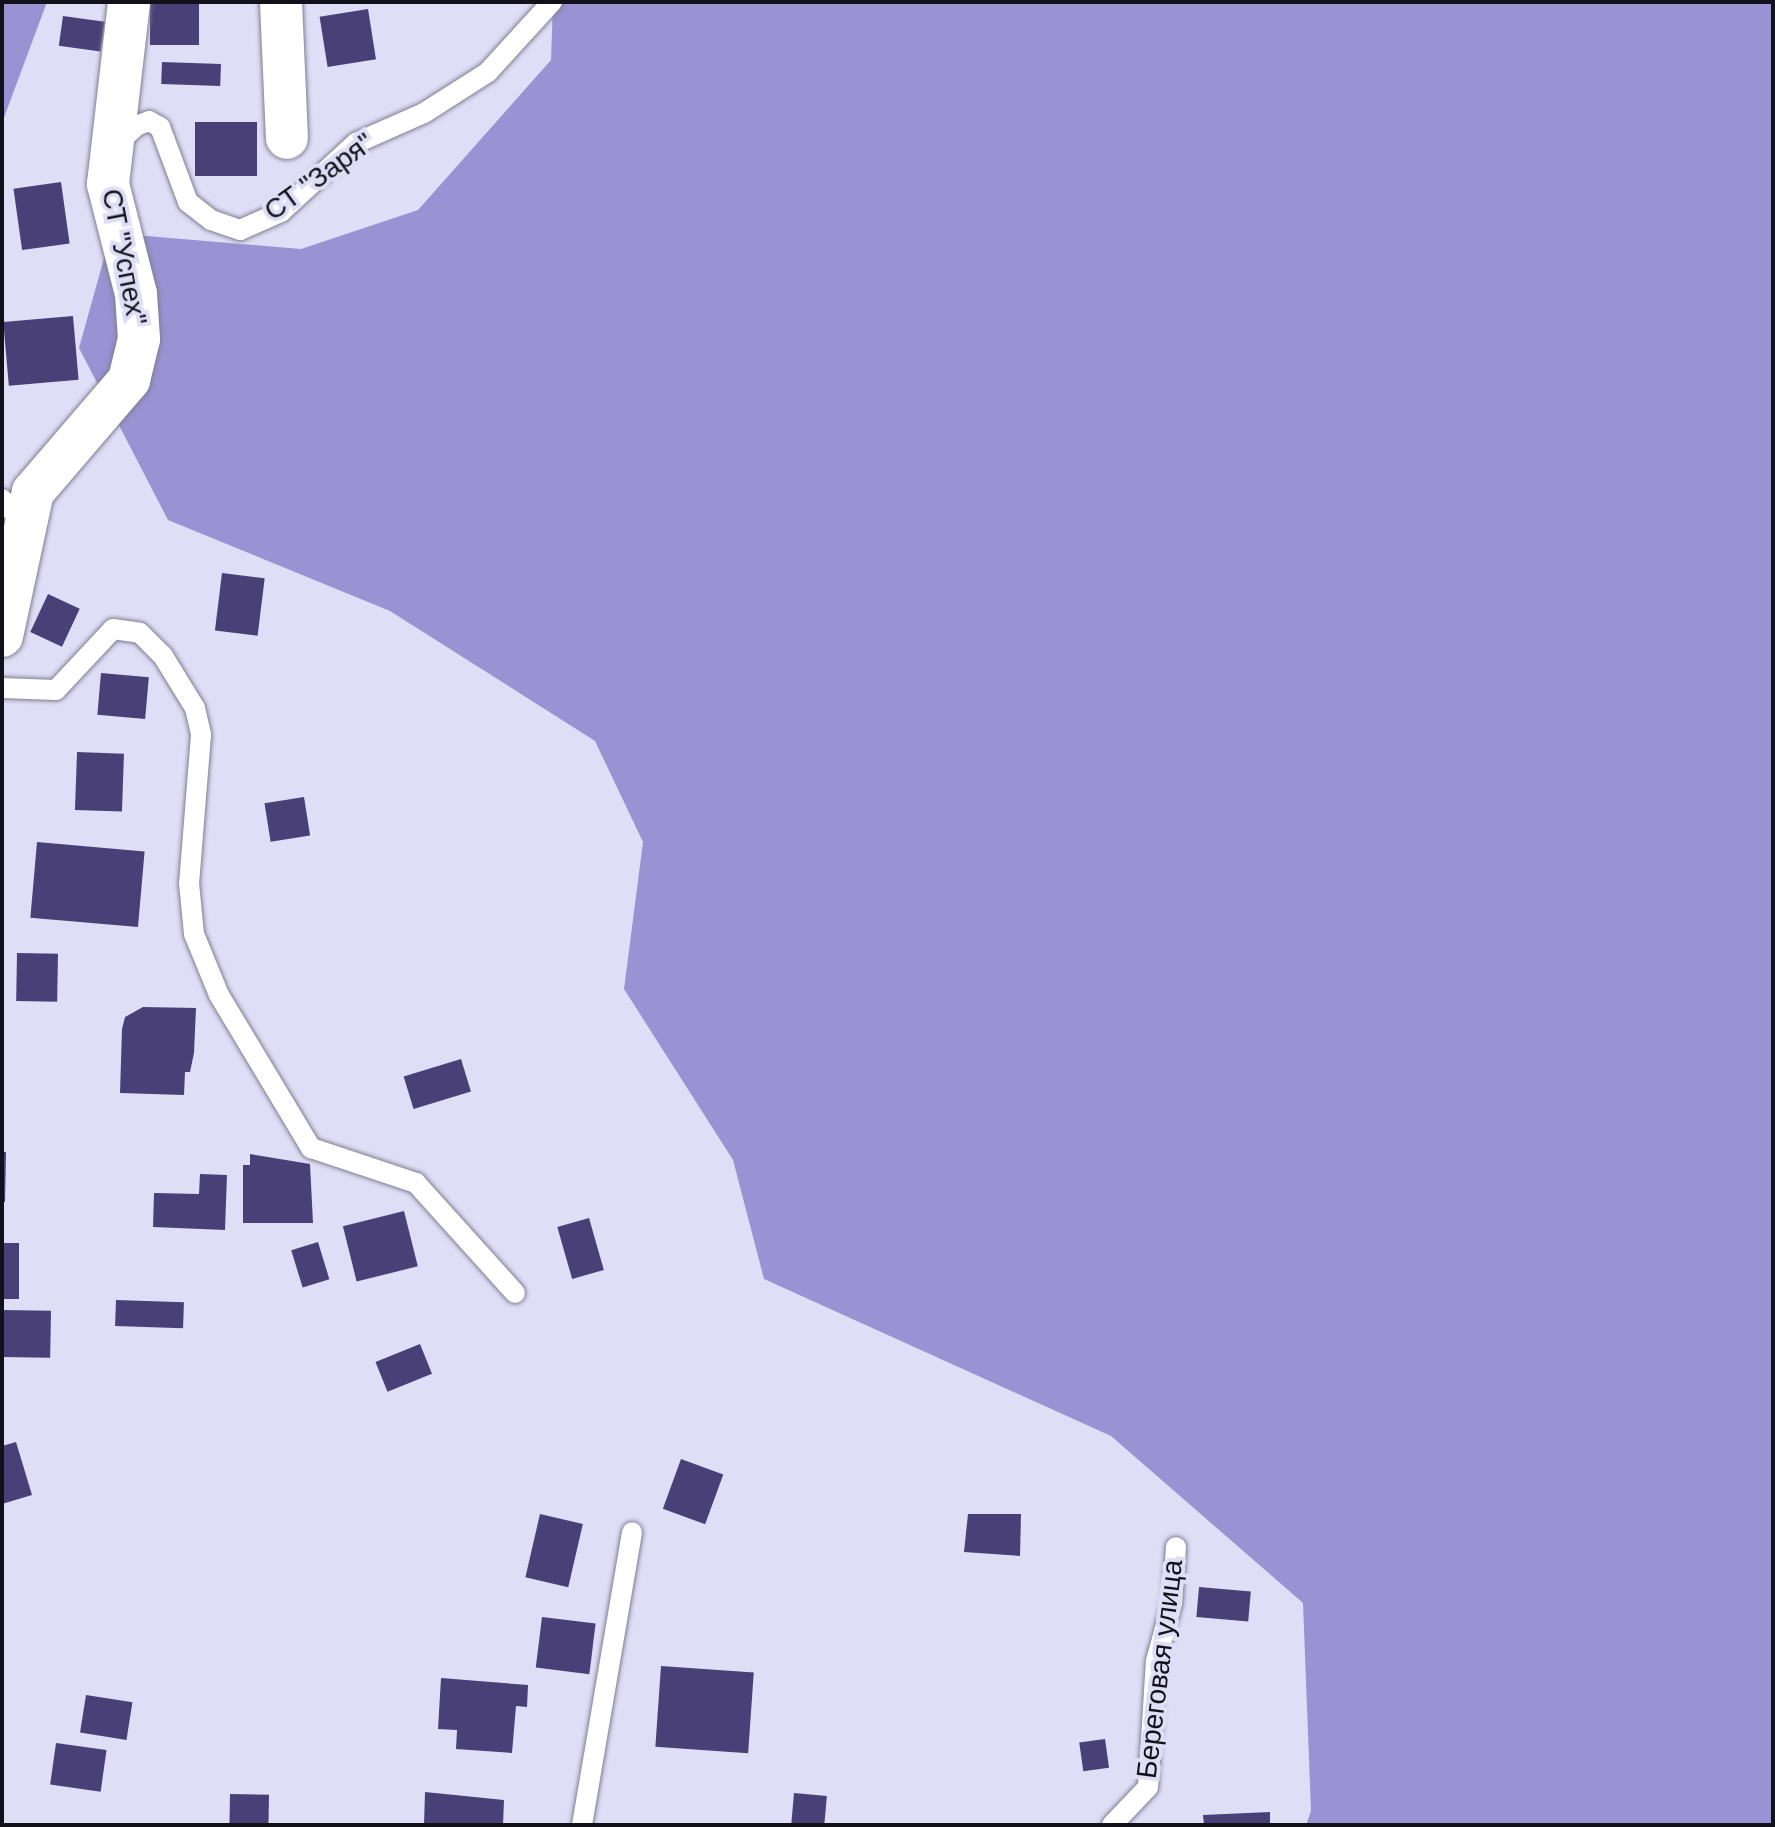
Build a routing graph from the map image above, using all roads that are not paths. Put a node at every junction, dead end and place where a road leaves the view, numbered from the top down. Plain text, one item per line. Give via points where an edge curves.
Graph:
1 (129, 2) edge
2 (281, 2) edge
3 (552, 2) edge
4 (287, 138) dead end
5 (113, 148) junction
6 (12, 511) edge
7 (2, 636) edge
8 (2, 688) edge
9 (515, 1293) dead end
10 (632, 1532) dead end
11 (1176, 1547) dead end
12 (582, 1825) edge
13 (1112, 1825) edge

1 - 5 street, СТ "Успех"
2 - 4 street
3 - 5 lane, СТ "Заря" via 488,72 424,113 356,143 281,212 240,230 211,220 188,202 160,127 149,121 136,126
5 - 6 street, СТ "Успех" via 108,184 136,294 139,339 129,380
6 - 7 street via 22,564
8 - 9 lane via 56,690 113,629 140,633 163,656 195,708 201,735 189,883 194,934 219,995 311,1148 416,1183
10 - 12 lane
11 - 13 lane, Береговая улица via 1172,1603 1156,1661 1148,1787

